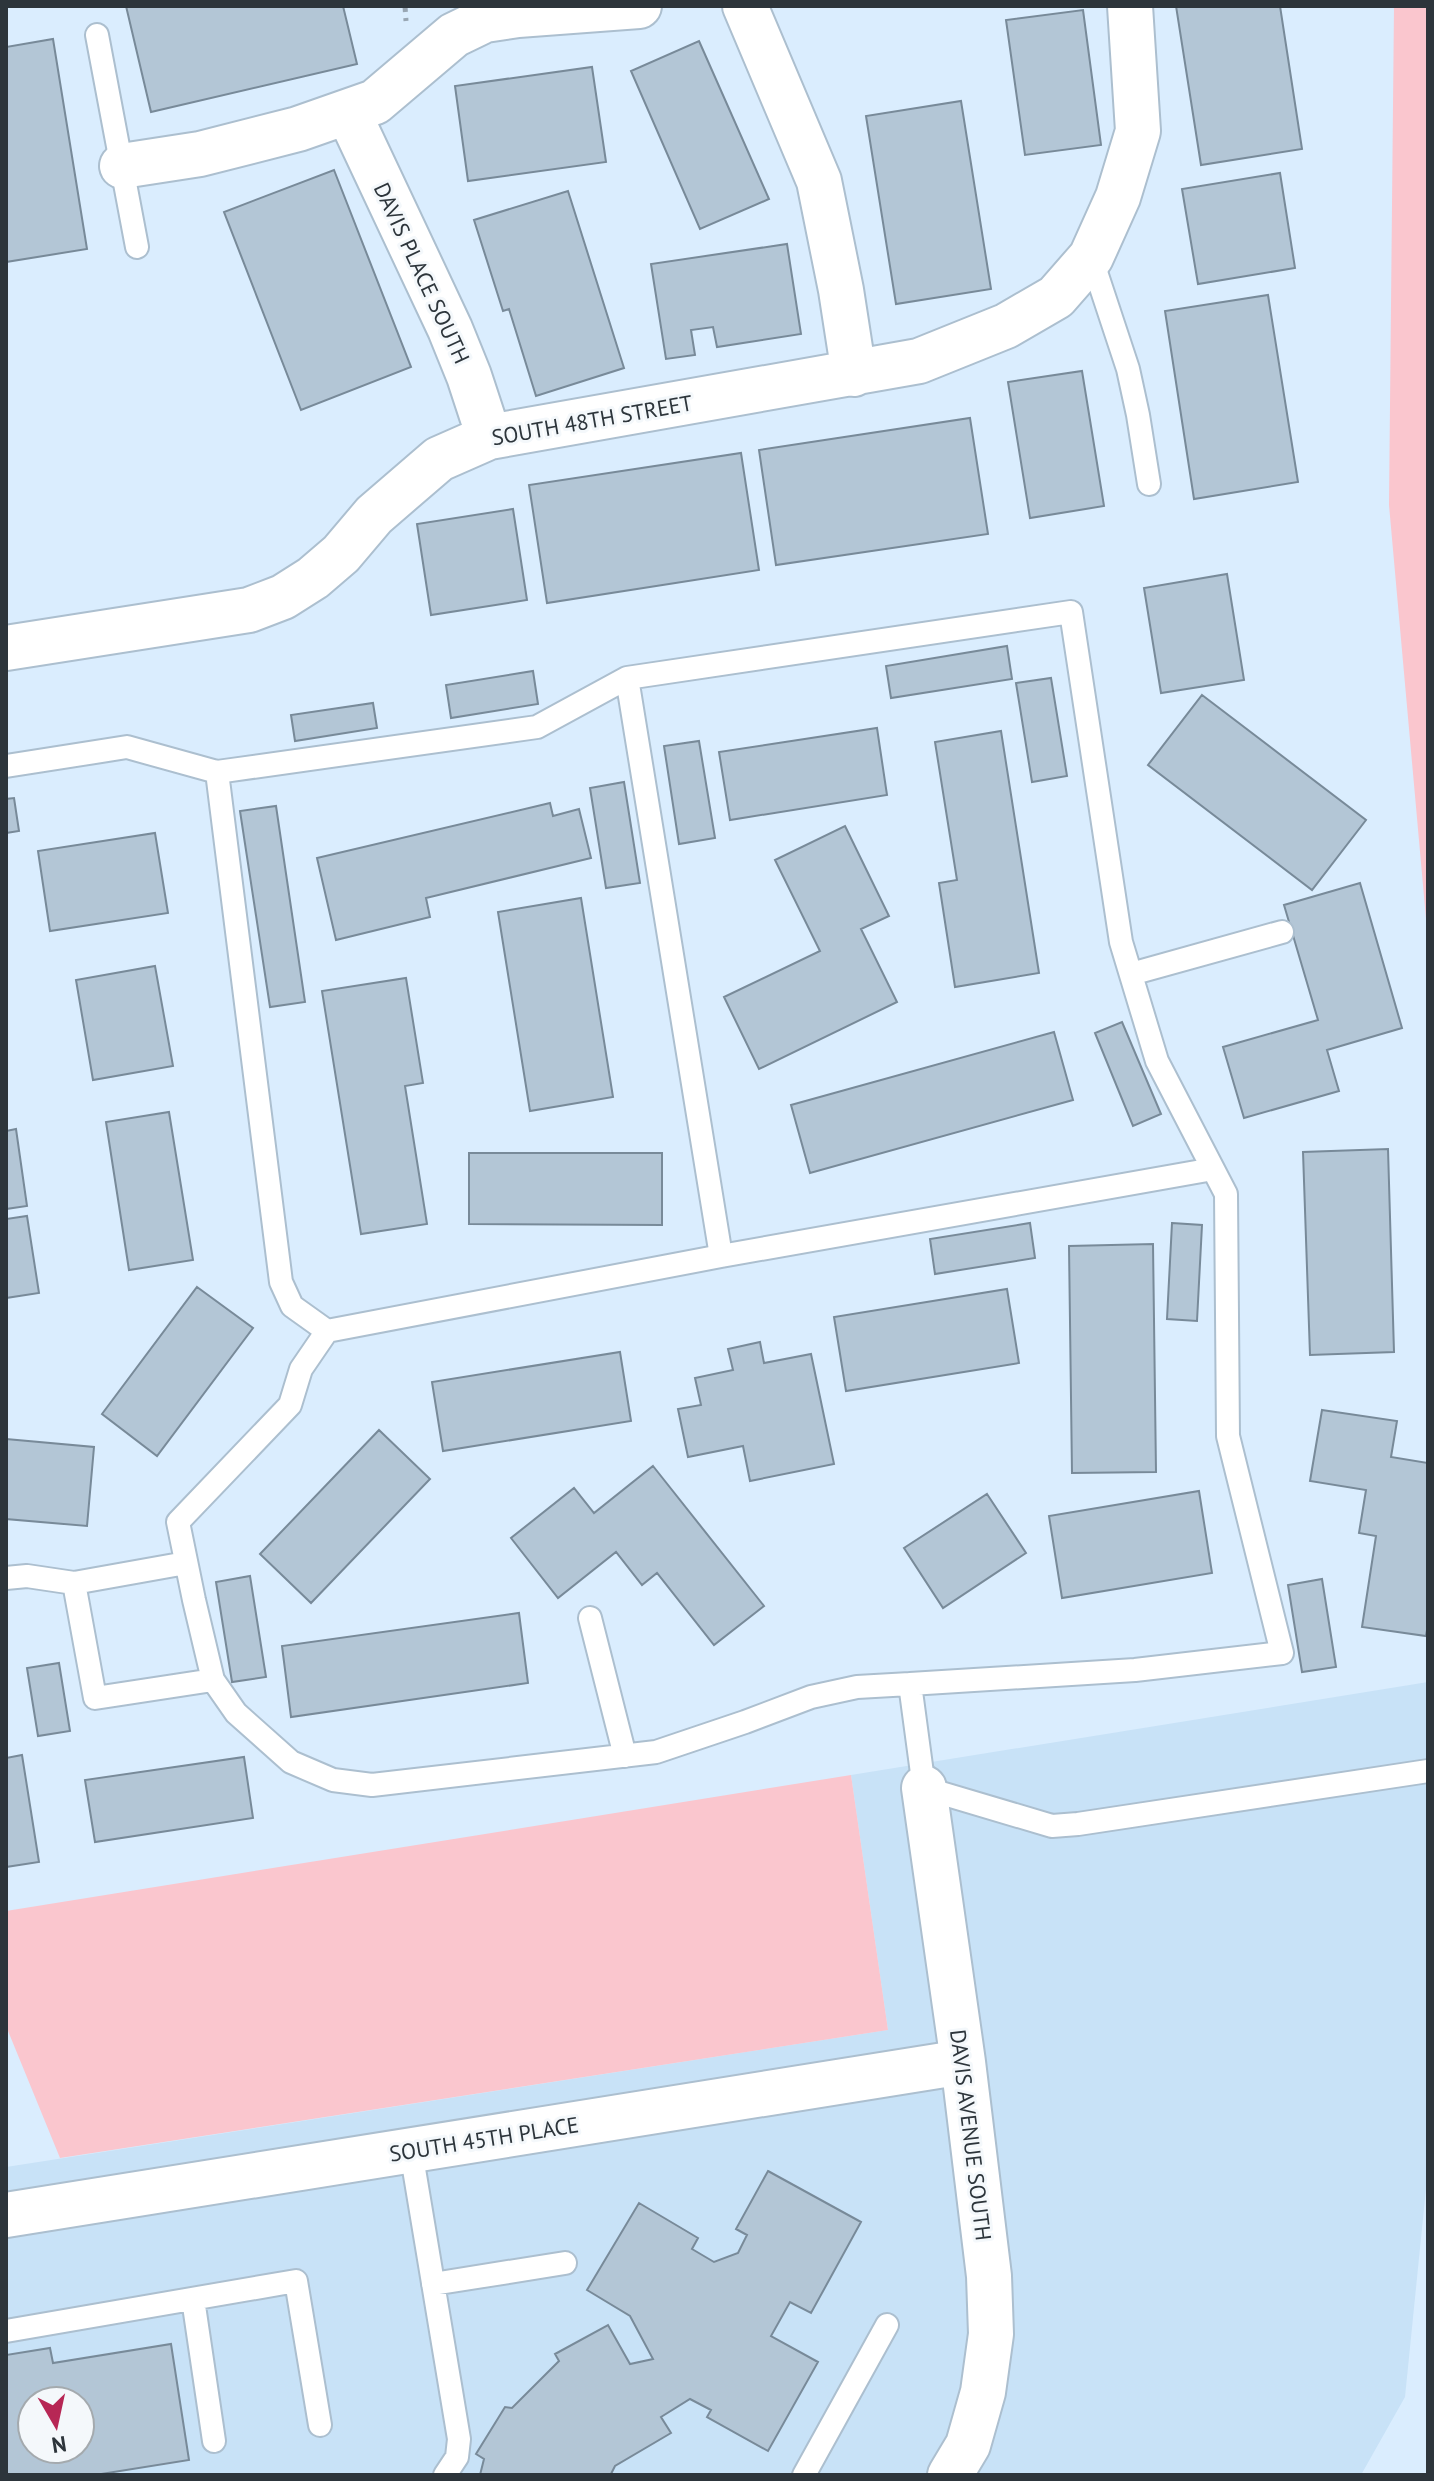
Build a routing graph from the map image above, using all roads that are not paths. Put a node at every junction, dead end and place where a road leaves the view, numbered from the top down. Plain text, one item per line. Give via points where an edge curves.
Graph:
1 (639, 6) edge
2 (745, 6) edge
3 (1130, 6) edge
4 (97, 35) dead end
5 (348, 112) junction
6 (122, 166) junction
7 (137, 247) dead end
8 (1091, 257) junction
9 (854, 374) junction
10 (489, 437) junction
11 (1149, 484) dead end
12 (6, 648) edge
13 (627, 678) junction
14 (6, 766) edge
15 (217, 772) junction
16 (1282, 932) dead end
17 (1131, 974) junction
18 (1213, 1169) junction
19 (721, 1256) junction
20 (327, 1331) junction
21 (186, 1563) junction
22 (6, 1578) edge
23 (74, 1583) junction
24 (590, 1618) dead end
25 (213, 1680) junction
26 (910, 1684) junction
27 (625, 1756) junction
28 (1428, 1771) edge
29 (924, 1788) junction
30 (963, 2062) junction
31 (411, 2151) junction
32 (6, 2215) edge
33 (565, 2263) dead end
34 (433, 2284) junction
35 (193, 2299) junction
36 (887, 2325) dead end
37 (6, 2331) edge
38 (320, 2425) dead end
39 (214, 2441) dead end
40 (445, 2475) edge
41 (804, 2475) edge
42 (950, 2475) edge

1 - 5 street via 485,20 454,35 375,102
2 - 9 street via 819,181
3 - 8 street, SOUTH 48TH STREET via 1138,131 1118,197
4 - 6 lane
5 - 6 street via 200,154
5 - 10 street, DAVIS PLACE SOUTH via 450,329
6 - 7 lane
8 - 9 street, SOUTH 48TH STREET via 1056,297 1006,326 919,361
8 - 11 lane via 1128,369
9 - 10 street, SOUTH 48TH STREET
10 - 12 street, SOUTH 48TH STREET via 439,459 374,515 341,554 283,597 249,610
13 - 15 lane via 537,727
13 - 17 lane via 1071,612 1121,942
13 - 19 lane
14 - 15 lane via 127,747
15 - 20 lane via 281,1282 292,1306
16 - 17 lane
17 - 18 lane via 1157,1061
18 - 19 lane
18 - 26 lane via 1226,1194 1228,1436 1282,1653 1135,1670
19 - 20 lane
20 - 21 lane via 301,1369 290,1405 178,1522
21 - 23 lane
21 - 25 lane
22 - 23 lane
23 - 25 lane via 95,1698
24 - 27 lane
25 - 27 lane via 236,1713 291,1762 333,1780 372,1785
26 - 27 lane via 811,1697 656,1752
26 - 29 lane
28 - 29 lane via 1052,1826
29 - 30 street, DAVIS AVENUE SOUTH
30 - 31 street, SOUTH 45TH PLACE
30 - 42 street, DAVIS AVENUE SOUTH via 991,2334 968,2445
31 - 32 street, SOUTH 45TH PLACE
31 - 34 lane
33 - 34 lane
34 - 40 lane via 459,2439 457,2457
35 - 37 lane
35 - 38 lane via 296,2281
35 - 39 lane
36 - 41 lane

